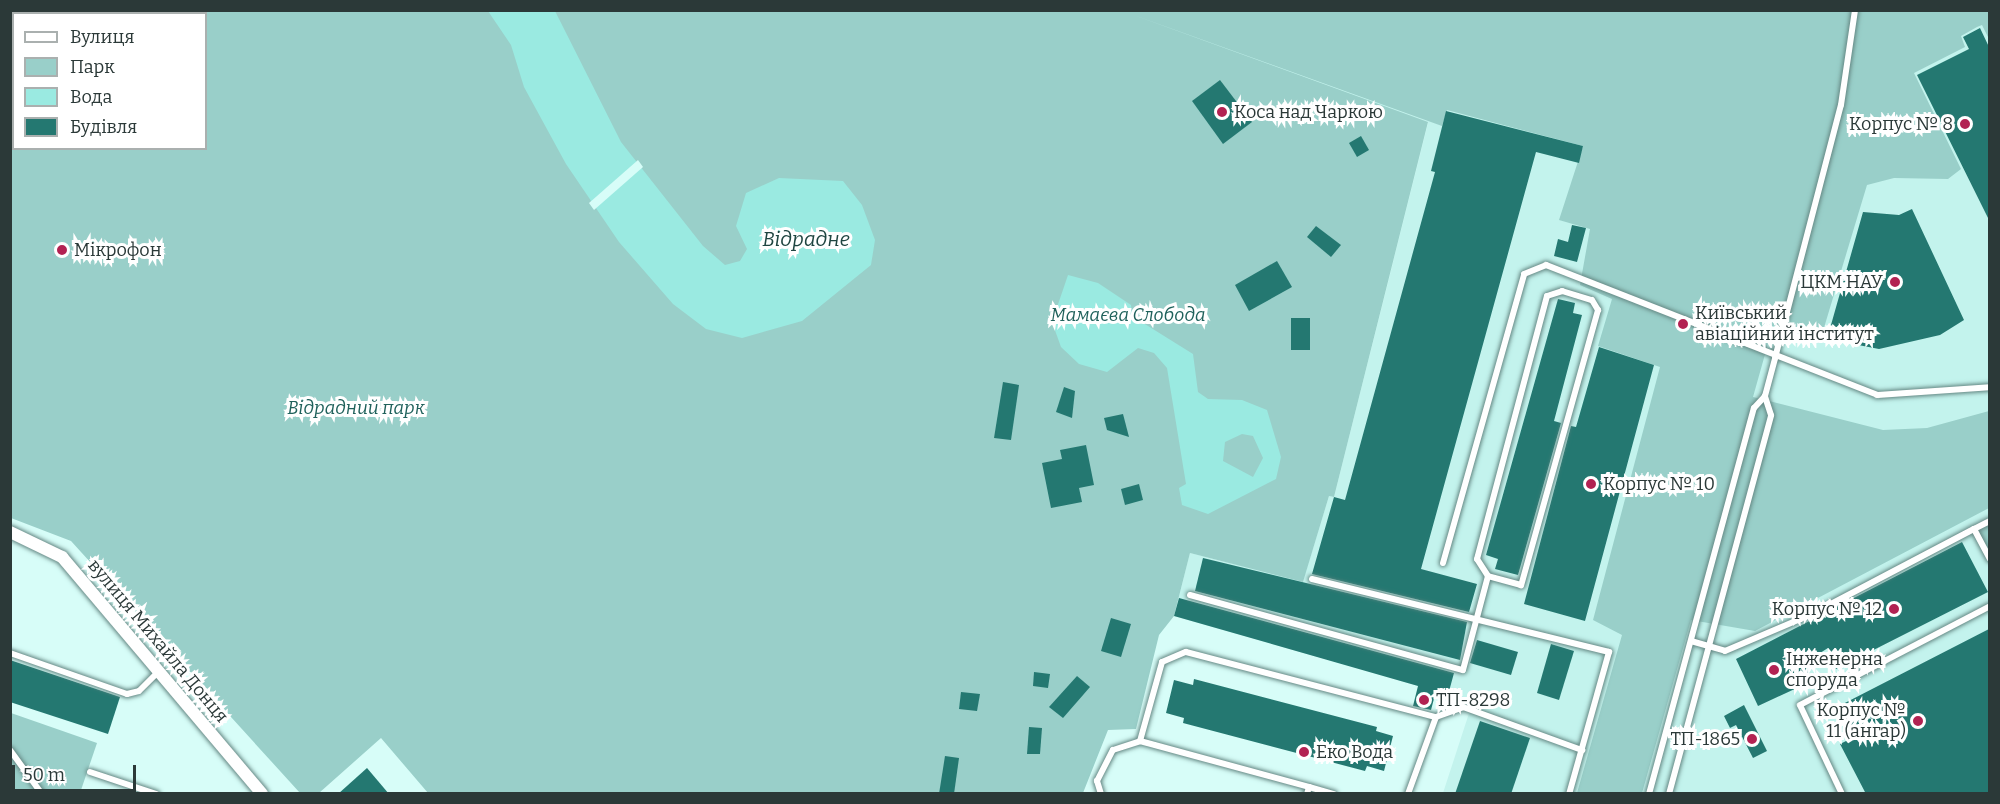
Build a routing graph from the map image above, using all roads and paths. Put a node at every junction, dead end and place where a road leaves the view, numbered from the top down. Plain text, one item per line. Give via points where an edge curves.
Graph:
1 (1855, 10) edge
2 (1775, 358) junction
3 (1989, 387) edge
4 (1765, 396) junction
5 (1989, 521) edge
6 (1974, 529) junction
7 (10, 532) edge
8 (1989, 559) edge
9 (1443, 563) dead end
10 (1488, 576) junction
11 (1312, 579) dead end
12 (1190, 594) dead end
13 (1989, 606) edge
14 (1476, 620) junction
15 (1691, 641) junction
16 (1708, 646) junction
17 (10, 653) edge
18 (161, 670) junction
19 (1436, 717) junction
20 (1140, 741) junction
21 (10, 750) edge
22 (1582, 750) junction
23 (90, 772) dead end
24 (1308, 790) edge
25 (42, 794) edge
26 (156, 794) edge
27 (262, 794) edge
28 (1101, 794) edge
29 (1334, 794) edge
30 (1408, 794) edge
31 (1569, 794) edge
32 (1649, 794) edge
33 (1669, 794) edge
34 (1842, 794) edge

1 - 2 lane via 1841,105
2 - 3 lane via 1877,395
2 - 4 lane
2 - 9 lane via 1546,265 1524,274
4 - 15 lane via 1754,408
4 - 16 lane via 1771,415
5 - 6 lane
6 - 8 lane
6 - 16 lane via 1779,629 1725,651
7 - 18 street, вулиця Михайла Донця via 63,557
10 - 10 lane via 1477,559 1547,296 1562,291 1592,300 1598,310 1521,585
10 - 14 lane
11 - 14 lane
12 - 14 lane via 1463,670
13 - 34 lane via 1800,705
14 - 22 lane via 1609,652
15 - 16 lane
15 - 32 lane
16 - 33 lane
17 - 18 lane via 127,694 140,691
18 - 27 street, вулиця Михайла Донця
19 - 20 lane via 1186,652 1162,662
19 - 22 lane via 1463,707
19 - 30 lane
20 - 24 lane
20 - 28 lane via 1113,750 1097,781
21 - 25 lane
22 - 31 lane
23 - 26 lane
24 - 29 lane

